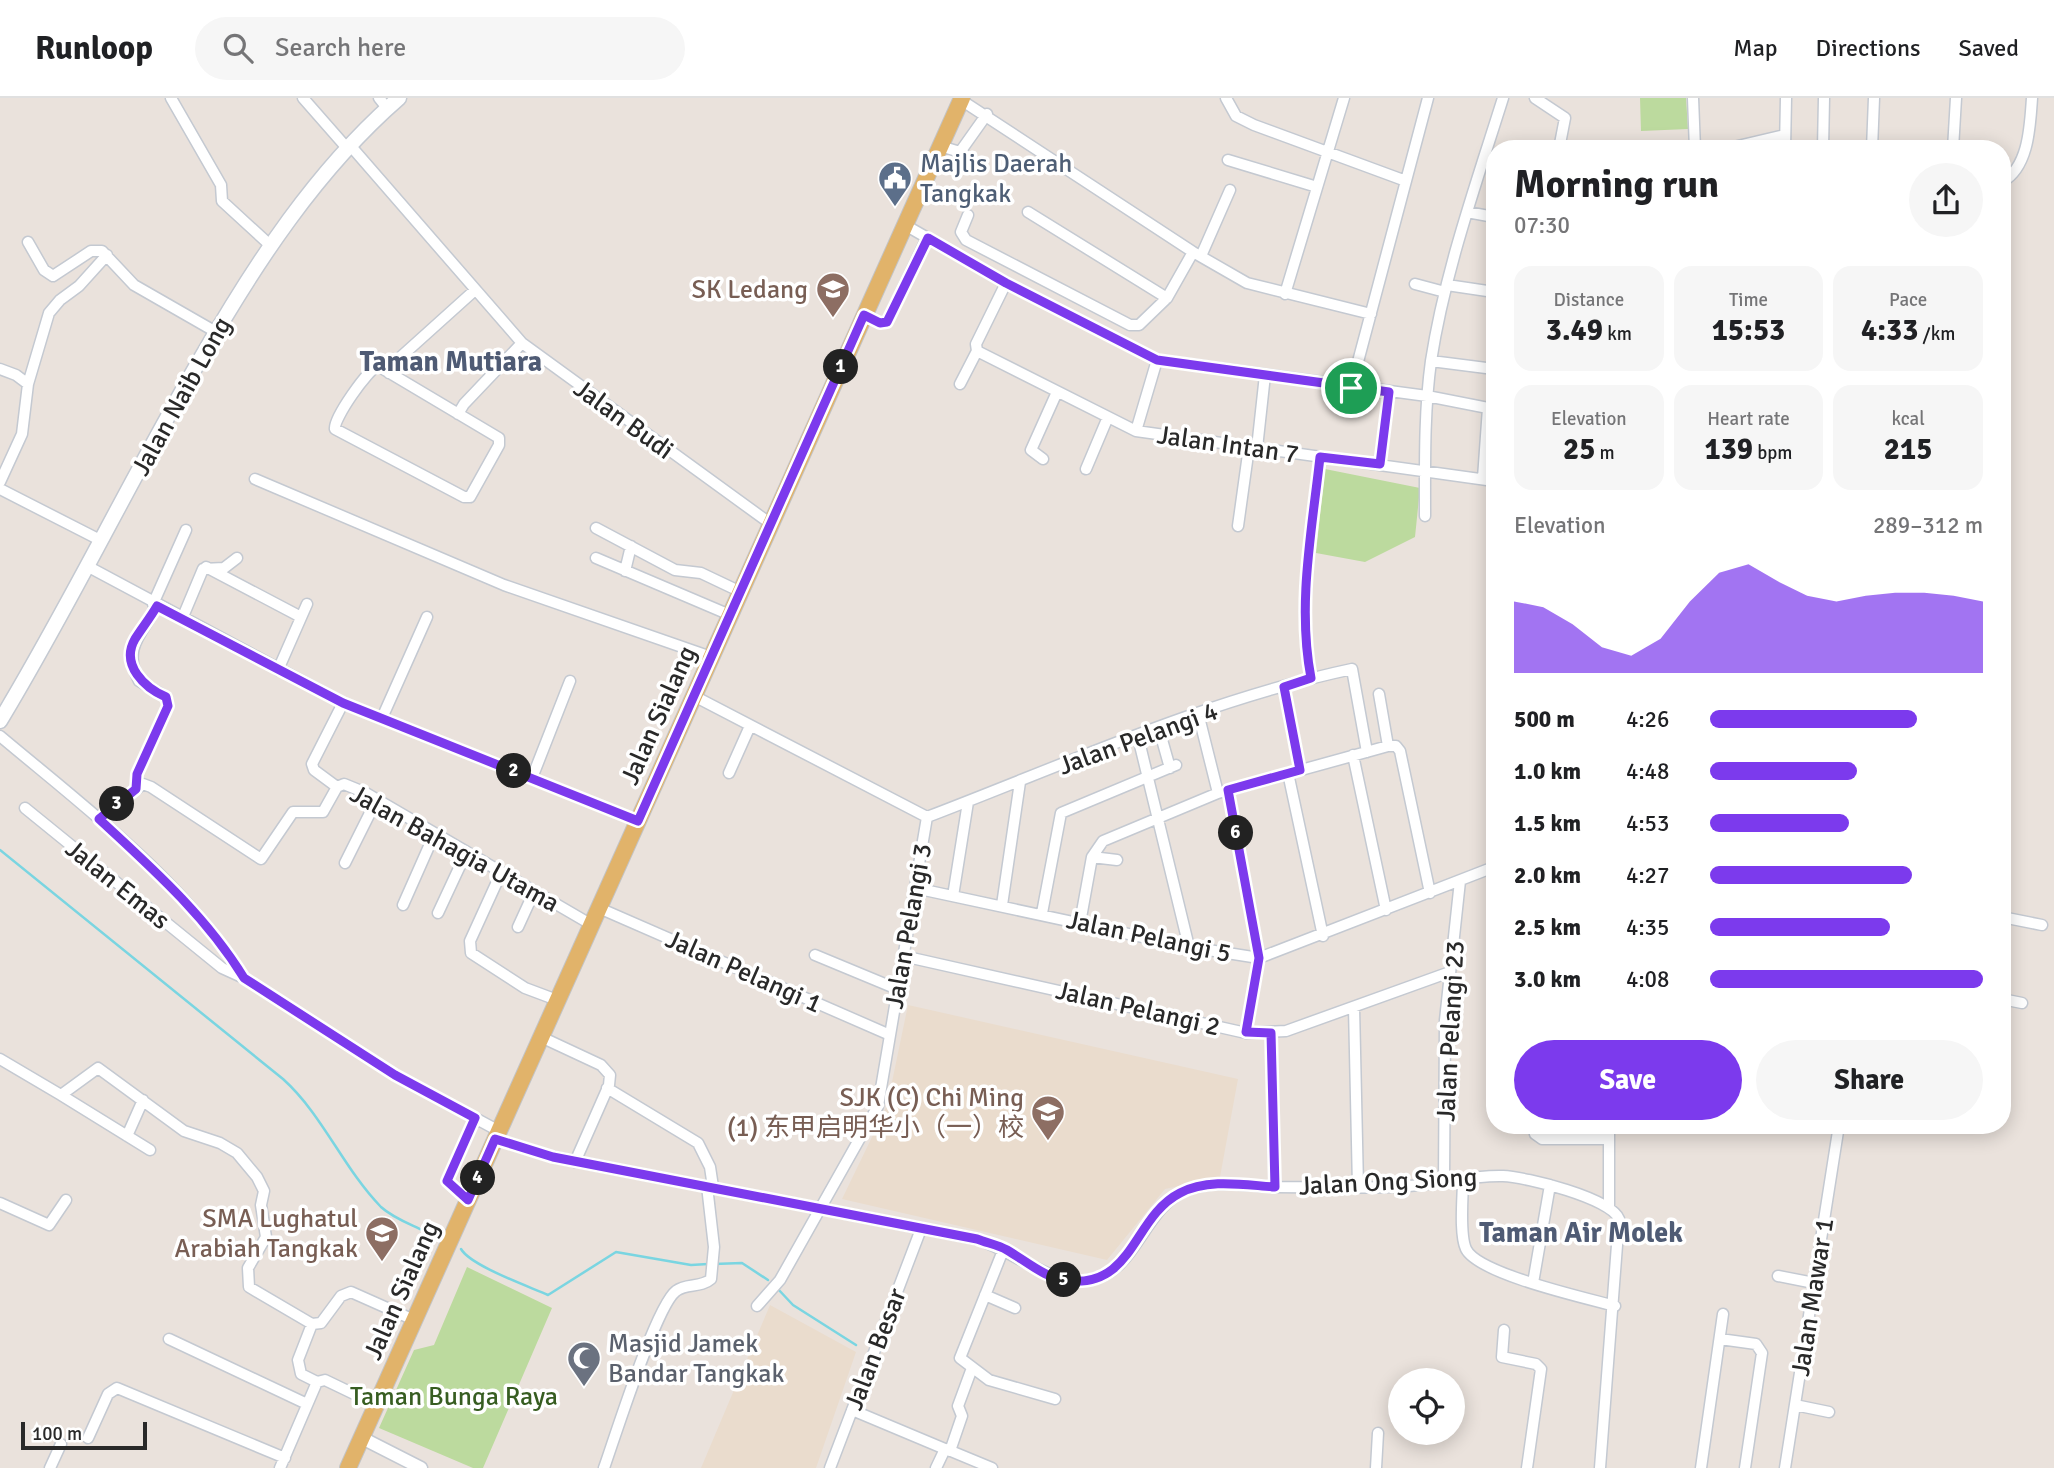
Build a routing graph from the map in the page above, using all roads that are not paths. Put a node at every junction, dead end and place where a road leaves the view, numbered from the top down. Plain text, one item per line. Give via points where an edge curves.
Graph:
1 (171, 98) edge
2 (303, 98) edge
3 (399, 98) edge
4 (1226, 98) edge
5 (1344, 98) edge
6 (1428, 98) edge
7 (1503, 98) edge
8 (1535, 98) edge
9 (1693, 98) edge
10 (1786, 98) edge
11 (1824, 98) edge
12 (1874, 98) edge
13 (1956, 98) edge
14 (2032, 98) edge
15 (962, 99) edge
16 (383, 103) edge
17 (987, 114) junction
18 (1785, 135) junction
19 (1490, 140) edge
20 (1561, 140) edge
21 (1695, 140) edge
22 (1764, 140) edge
23 (1785, 140) edge
24 (1823, 140) edge
25 (1872, 140) edge
26 (1954, 140) edge
27 (348, 145) junction
28 (940, 146) junction
29 (1328, 152) junction
30 (1486, 152) edge
31 (1228, 160) dead end
32 (2011, 177) edge
33 (1406, 181) junction
34 (1317, 187) junction
35 (1230, 190) dead end
36 (1028, 212) dead end
37 (1467, 212) junction
38 (968, 215) dead end
39 (1486, 216) edge
40 (905, 225) junction
41 (928, 238) junction
42 (28, 242) dead end
43 (271, 246) junction
44 (1197, 254) junction
45 (107, 255) junction
46 (1006, 283) junction
47 (1415, 285) dead end
48 (1446, 289) junction
49 (475, 290) junction
50 (1486, 292) edge
51 (1285, 294) junction
52 (1167, 298) junction
53 (1371, 314) junction
54 (864, 315) junction
55 (216, 332) junction
56 (522, 343) junction
57 (978, 352) junction
58 (1157, 360) junction
59 (1431, 361) junction
60 (1486, 368) edge
61 (0, 369) edge
62 (389, 373) junction
63 (1265, 375) junction
64 (28, 384) junction
65 (960, 384) dead end
66 (1351, 388) junction
67 (1389, 392) junction
68 (1058, 393) junction
69 (1427, 396) junction
70 (1486, 407) edge
71 (458, 414) junction
72 (1108, 417) junction
73 (1136, 431) junction
74 (1253, 448) junction
75 (1486, 452) edge
76 (1320, 457) junction
77 (1043, 459) dead end
78 (1380, 464) junction
79 (1086, 469) dead end
80 (1425, 470) junction
81 (1483, 478) junction
82 (255, 479) dead end
83 (1486, 479) edge
84 (0, 482) edge
85 (0, 489) edge
86 (1424, 516) dead end
87 (771, 524) junction
88 (1238, 526) dead end
89 (596, 528) dead end
90 (186, 530) dead end
91 (100, 540) junction
92 (631, 546) junction
93 (237, 558) dead end
94 (596, 558) dead end
95 (87, 566) junction
96 (206, 567) junction
97 (625, 571) junction
98 (741, 592) junction
99 (307, 604) dead end
100 (155, 605) junction
101 (730, 615) junction
102 (301, 617) junction
103 (427, 617) dead end
104 (182, 619) junction
105 (711, 657) junction
106 (278, 670) junction
107 (1311, 678) junction
108 (570, 681) dead end
109 (1284, 687) junction
110 (1379, 694) dead end
111 (694, 696) junction
112 (343, 703) junction
113 (1198, 713) junction
114 (382, 718) junction
115 (0, 720) edge
116 (750, 726) junction
117 (1159, 729) junction
118 (0, 736) edge
119 (1138, 737) junction
120 (1388, 746) junction
121 (1367, 752) junction
122 (1353, 755) junction
123 (1300, 770) junction
124 (729, 773) dead end
125 (1288, 773) junction
126 (1148, 777) junction
127 (532, 778) junction
128 (1020, 782) junction
129 (337, 787) junction
130 (136, 789) junction
131 (1223, 792) junction
132 (376, 801) junction
133 (968, 802) junction
134 (25, 808) dead end
135 (1158, 816) junction
136 (927, 817) junction
137 (99, 819) junction
138 (638, 821) junction
139 (434, 835) junction
140 (466, 853) junction
141 (1092, 857) junction
142 (1117, 860) dead end
143 (345, 863) dead end
144 (1486, 870) edge
145 (501, 873) junction
146 (1460, 881) junction
147 (915, 888) junction
148 (534, 892) junction
149 (1430, 893) junction
150 (953, 896) junction
151 (403, 905) dead end
152 (1002, 905) junction
153 (599, 908) junction
154 (1386, 910) junction
155 (1042, 913) junction
156 (438, 914) dead end
157 (2011, 918) edge
158 (1080, 923) junction
159 (592, 925) junction
160 (2042, 925) dead end
161 (518, 928) dead end
162 (1323, 936) junction
163 (1189, 947) junction
164 (815, 955) dead end
165 (903, 956) junction
166 (1259, 958) junction
167 (1450, 972) junction
168 (244, 978) junction
169 (897, 989) junction
170 (558, 1000) junction
171 (2011, 1001) edge
172 (2021, 1003) dead end
173 (1353, 1007) junction
174 (1246, 1032) junction
175 (1271, 1033) junction
176 (890, 1035) junction
177 (541, 1037) junction
178 (0, 1059) edge
179 (607, 1088) junction
180 (61, 1095) junction
181 (143, 1100) junction
182 (475, 1118) junction
183 (1535, 1134) edge
184 (1609, 1134) edge
185 (1838, 1134) edge
186 (497, 1135) junction
187 (127, 1136) junction
188 (1609, 1139) junction
189 (150, 1150) dead end
190 (575, 1162) junction
191 (1463, 1179) junction
192 (1444, 1182) junction
193 (1550, 1185) junction
194 (710, 1187) junction
195 (1275, 1187) junction
196 (1358, 1187) junction
197 (66, 1200) dead end
198 (468, 1200) junction
199 (0, 1203) edge
200 (1609, 1207) junction
201 (822, 1208) junction
202 (921, 1229) junction
203 (1004, 1248) junction
204 (1778, 1276) dead end
205 (1533, 1283) junction
206 (1814, 1283) junction
207 (985, 1295) junction
208 (757, 1306) dead end
209 (1615, 1306) junction
210 (1015, 1308) dead end
211 (1723, 1314) dead end
212 (415, 1320) junction
213 (312, 1324) junction
214 (1504, 1330) dead end
215 (169, 1339) dead end
216 (1720, 1339) junction
217 (972, 1368) junction
218 (317, 1381) junction
219 (309, 1399) junction
220 (1055, 1399) dead end
221 (377, 1405) junction
222 (1795, 1405) junction
223 (852, 1410) junction
224 (1829, 1412) dead end
225 (1378, 1433) dead end
226 (89, 1438) dead end
227 (362, 1438) junction
228 (61, 1444) dead end
229 (948, 1450) junction
230 (283, 1463) edge
231 (50, 1468) edge
232 (348, 1468) edge
233 (421, 1468) edge
234 (604, 1468) edge
235 (830, 1468) edge
236 (936, 1468) edge
237 (992, 1468) edge
238 (1376, 1468) edge
239 (1527, 1468) edge
240 (1601, 1468) edge
241 (1701, 1468) edge
242 (1745, 1468) edge
243 (1785, 1468) edge

1 - 43 street via 221,185 222,201
2 - 27 street, Jalan Budi
3 - 16 main road, Jalan Naib Long
4 - 29 street via 1239,118
5 - 29 street
6 - 33 street
7 - 19 street
8 - 20 street via 1562,114 1566,123
9 - 21 street
10 - 18 street
11 - 24 street
12 - 25 street
13 - 26 street
14 - 32 street via 2029,137
15 - 17 street
15 - 28 main road, Jalan Sialang
16 - 27 main road, Jalan Naib Long
17 - 28 street via 960,152
17 - 44 street
18 - 22 street
18 - 23 street
27 - 43 main road, Jalan Naib Long
27 - 49 street, Jalan Budi
28 - 40 main road, Jalan Sialang
29 - 33 street
29 - 34 street
30 - 37 street
31 - 34 street
33 - 53 street
34 - 51 street
35 - 44 street
36 - 52 street
37 - 39 street
37 - 48 street
38 - 52 street via 961,232 966,240 1130,325 1139,325
40 - 41 street
40 - 54 main road, Jalan Sialang
41 - 46 street
41 - 54 street via 887,322
42 - 45 street via 44,270 53,276 91,251
43 - 55 main road, Jalan Naib Long
44 - 51 street via 1247,283
44 - 52 street
45 - 55 street via 134,285
45 - 64 street via 49,313
46 - 57 street via 976,344
46 - 58 street
47 - 48 street
48 - 50 street
48 - 59 street
49 - 56 street, Jalan Budi
49 - 62 street via 395,362
51 - 53 street
53 - 66 street
54 - 87 main road, Jalan Sialang
55 - 91 main road, Jalan Naib Long
56 - 71 street
56 - 87 street, Jalan Budi
57 - 65 street
57 - 68 street, Jalan Intan 7
58 - 63 street
58 - 73 street
59 - 60 street
59 - 69 street
61 - 64 street
62 - 71 street
62 - 71 street via 373,367 333,424 337,431 466,498 472,495 500,440
63 - 66 street
63 - 74 street
64 - 84 street via 22,434
66 - 67 street
67 - 69 street
67 - 78 street
68 - 72 street, Jalan Intan 7
68 - 77 street via 1031,450
69 - 70 street
69 - 80 street
72 - 73 street, Jalan Intan 7
72 - 79 street
73 - 74 street, Jalan Intan 7
74 - 76 street, Jalan Intan 7
74 - 88 street
75 - 81 street
76 - 78 street, Jalan Intan 7
76 - 107 street via 1305,601
78 - 80 street, Jalan Intan 7
80 - 81 street, Jalan Intan 7
80 - 86 street
81 - 83 street, Jalan Intan 7
82 - 105 street via 504,585
85 - 91 street
87 - 98 main road, Jalan Sialang
89 - 92 street
90 - 100 street
91 - 95 main road, Jalan Naib Long
92 - 97 street
92 - 98 street via 675,570 701,573
93 - 96 street via 224,568
94 - 97 street
95 - 100 street
95 - 115 main road, Jalan Naib Long
96 - 102 street
96 - 104 street
97 - 101 street
98 - 101 main road, Jalan Sialang
99 - 102 street
100 - 104 street
100 - 130 street via 136,638 132,657 139,681 166,697 168,706 137,774
101 - 105 main road, Jalan Sialang
102 - 106 street
103 - 114 street
104 - 106 street
105 - 111 main road, Jalan Sialang
106 - 112 street
107 - 109 street, Jalan Pelangi 4
107 - 121 street, Jalan Pelangi 4 via 1352,669
108 - 127 street
109 - 113 street, Jalan Pelangi 4
109 - 123 street
110 - 120 street
111 - 116 street
111 - 138 main road, Jalan Sialang
112 - 114 street
112 - 129 street via 312,764
113 - 117 street, Jalan Pelangi 4
113 - 131 street
114 - 127 street
116 - 124 street
116 - 136 street
117 - 119 street, Jalan Pelangi 4
117 - 126 street via 1173,766
118 - 137 street
119 - 126 street
119 - 128 street, Jalan Pelangi 4
120 - 121 street
120 - 149 street via 1400,751
121 - 122 street
122 - 123 street
122 - 154 street
123 - 125 street
125 - 131 street
125 - 162 street
126 - 135 street
126 - 155 street via 1059,816
127 - 138 street
128 - 133 street, Jalan Pelangi 4
128 - 152 street
129 - 130 street, Jalan Bahagia Utama via 323,812 293,812 261,859 151,786 143,784
129 - 132 street, Jalan Bahagia Utama via 348,785
130 - 137 street
131 - 135 street
131 - 166 street
132 - 139 street, Jalan Bahagia Utama
132 - 143 street
133 - 136 street, Jalan Pelangi 4
133 - 150 street
134 - 168 street, Jalan Emas via 222,968
135 - 141 street via 1103,841
135 - 163 street
136 - 147 street, Jalan Pelangi 3
137 - 168 street via 170,884
138 - 153 main road, Jalan Sialang
139 - 140 street, Jalan Bahagia Utama
139 - 151 street
140 - 145 street, Jalan Bahagia Utama
140 - 156 street
141 - 142 street
141 - 158 street
144 - 146 street, Jalan Pelangi 5
145 - 148 street, Jalan Bahagia Utama
145 - 170 street via 469,943 474,957 525,988
146 - 149 street, Jalan Pelangi 5
146 - 167 street, Jalan Pelangi 23
147 - 150 street, Jalan Pelangi 5
147 - 165 street, Jalan Pelangi 3
148 - 159 street, Jalan Bahagia Utama
148 - 161 street
149 - 154 street, Jalan Pelangi 5
150 - 152 street, Jalan Pelangi 5
152 - 155 street, Jalan Pelangi 5
153 - 159 main road, Jalan Sialang
153 - 176 street, Jalan Pelangi 1
154 - 162 street, Jalan Pelangi 5
155 - 158 street, Jalan Pelangi 5
157 - 160 street
158 - 163 street, Jalan Pelangi 5
159 - 170 main road, Jalan Sialang
162 - 166 street, Jalan Pelangi 5
163 - 166 street, Jalan Pelangi 5
164 - 169 street
165 - 169 street, Jalan Pelangi 3
165 - 174 street, Jalan Pelangi 2
166 - 174 street
167 - 173 street, Jalan Pelangi 2
167 - 192 street, Jalan Pelangi 23 via 1445,1020
168 - 182 street, Jalan Emas via 395,1075
169 - 176 street, Jalan Pelangi 3
170 - 177 main road, Jalan Sialang
171 - 172 street
173 - 175 street, Jalan Pelangi 2
173 - 196 street
174 - 175 street, Jalan Pelangi 2
175 - 195 street
176 - 201 street, Jalan Pelangi 3 via 878,1105
177 - 179 street via 605,1068 610,1075
177 - 186 main road, Jalan Sialang
178 - 180 street
179 - 190 street
179 - 194 street via 698,1143 710,1167
180 - 181 street via 99,1068
180 - 187 street
181 - 187 street
181 - 213 street via 184,1131 237,1153 257,1177 264,1191 261,1205 266,1237 248,1268 247,1283
182 - 186 street, Jalan Emas
182 - 198 street via 447,1181
183 - 188 street via 1542,1139
184 - 188 street
185 - 206 street, Jalan Mawar 1
186 - 190 street, Jalan Ong Siong
186 - 198 main road, Jalan Sialang
187 - 189 street
188 - 200 street
190 - 194 street, Jalan Ong Siong
191 - 192 street, Jalan Ong Siong
191 - 193 street, Jalan Ong Siong via 1504,1176
191 - 205 street via 1464,1242 1472,1256 1501,1273
192 - 196 street, Jalan Ong Siong
193 - 200 street, Jalan Ong Siong
193 - 205 street
194 - 201 street, Jalan Ong Siong
194 - 234 street via 714,1266 706,1283 677,1290 658,1320
195 - 196 street, Jalan Ong Siong
195 - 203 street, Jalan Ong Siong via 1210,1184 1178,1194 1159,1209 1125,1259 1095,1279 1058,1279
197 - 199 street via 49,1225
198 - 212 main road, Jalan Sialang
200 - 209 street via 1619,1219
201 - 202 street, Jalan Ong Siong
201 - 208 street, Jalan Pelangi 3 via 780,1280
202 - 203 street, Jalan Ong Siong
202 - 223 street, Jalan Besar
203 - 207 street
204 - 206 street
205 - 209 street
206 - 222 street, Jalan Mawar 1
207 - 210 street
207 - 217 street via 960,1356
209 - 240 street
211 - 216 street
212 - 213 street via 351,1292 341,1296 321,1323
212 - 221 main road, Jalan Sialang
213 - 218 street via 298,1363 302,1374
214 - 239 street via 1502,1357 1541,1369
215 - 219 street
216 - 241 street
216 - 242 street via 1756,1344 1762,1353
217 - 220 street via 989,1380
217 - 229 street via 958,1406 962,1416
218 - 219 street
218 - 221 street via 325,1380
219 - 230 street
221 - 227 main road, Jalan Sialang
222 - 224 street
222 - 243 street, Jalan Mawar 1
223 - 229 street
223 - 235 street, Jalan Besar
225 - 238 street
226 - 230 street via 108,1394 117,1388
227 - 232 main road, Jalan Sialang
227 - 233 street
228 - 231 street
229 - 236 street
229 - 237 street

